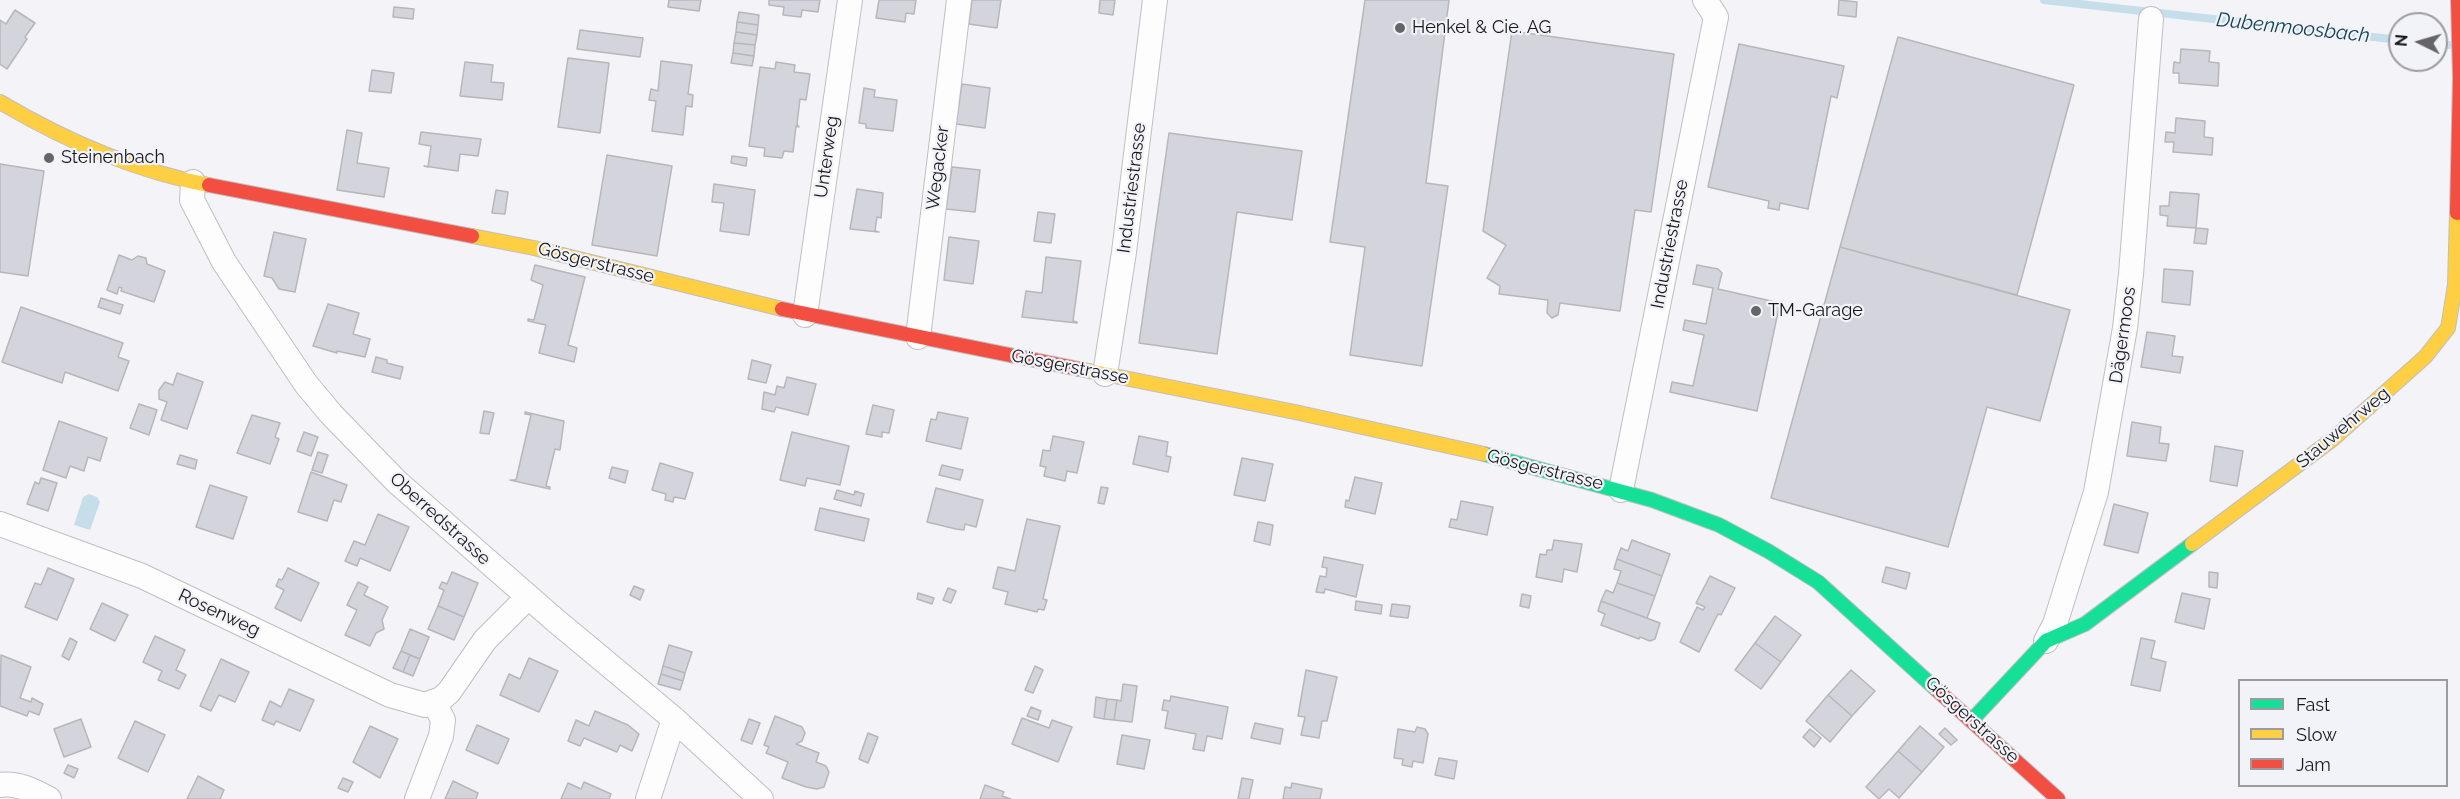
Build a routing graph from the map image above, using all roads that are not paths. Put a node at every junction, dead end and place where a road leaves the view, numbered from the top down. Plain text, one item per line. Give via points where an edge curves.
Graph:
1 (850, 0) edge
2 (959, 0) edge
3 (1155, 0) edge
4 (1706, 0) edge
5 (2458, 0) edge
6 (2151, 19) dead end
7 (0, 102) edge
8 (193, 182) junction
9 (805, 315) junction
10 (2454, 328) edge
11 (918, 337) junction
12 (1105, 374) junction
13 (1621, 490) junction
14 (0, 524) edge
15 (528, 597) junction
16 (2046, 641) junction
17 (434, 702) junction
18 (674, 719) junction
19 (1972, 720) junction
20 (0, 785) edge
21 (49, 799) edge
22 (417, 799) edge
23 (648, 799) edge
24 (761, 799) edge
25 (2058, 799) edge

1 - 9 street, Unterweg
2 - 11 street, Wegacker
3 - 12 street, Industriestrasse via 1125,252
4 - 13 street, Industriestrasse via 1716,16
5 - 10 main road, Stauwehrweg
6 - 16 street, Dägermoos via 2131,274 2106,444 2096,492 2055,624
7 - 8 main road, Gösgerstrasse via 85,147
8 - 9 main road, Gösgerstrasse via 534,248
8 - 15 street, Oberredstrasse via 192,200 206,231 306,384 397,482
9 - 11 main road, Gösgerstrasse
10 - 16 main road, Stauwehrweg via 2333,440 2085,624
11 - 12 main road, Gösgerstrasse
12 - 13 main road, Gösgerstrasse via 1329,419
13 - 19 main road, Gösgerstrasse via 1719,525 1818,582
14 - 17 street, Rosenweg via 142,576 390,695 418,704
15 - 17 street via 485,640 449,692
15 - 18 street, Oberredstrasse
16 - 19 main road, Stauwehrweg
17 - 22 street via 443,720 441,736
18 - 23 street
18 - 24 street, Oberredstrasse
19 - 25 main road, Gösgerstrasse
20 - 21 street via 27,788

